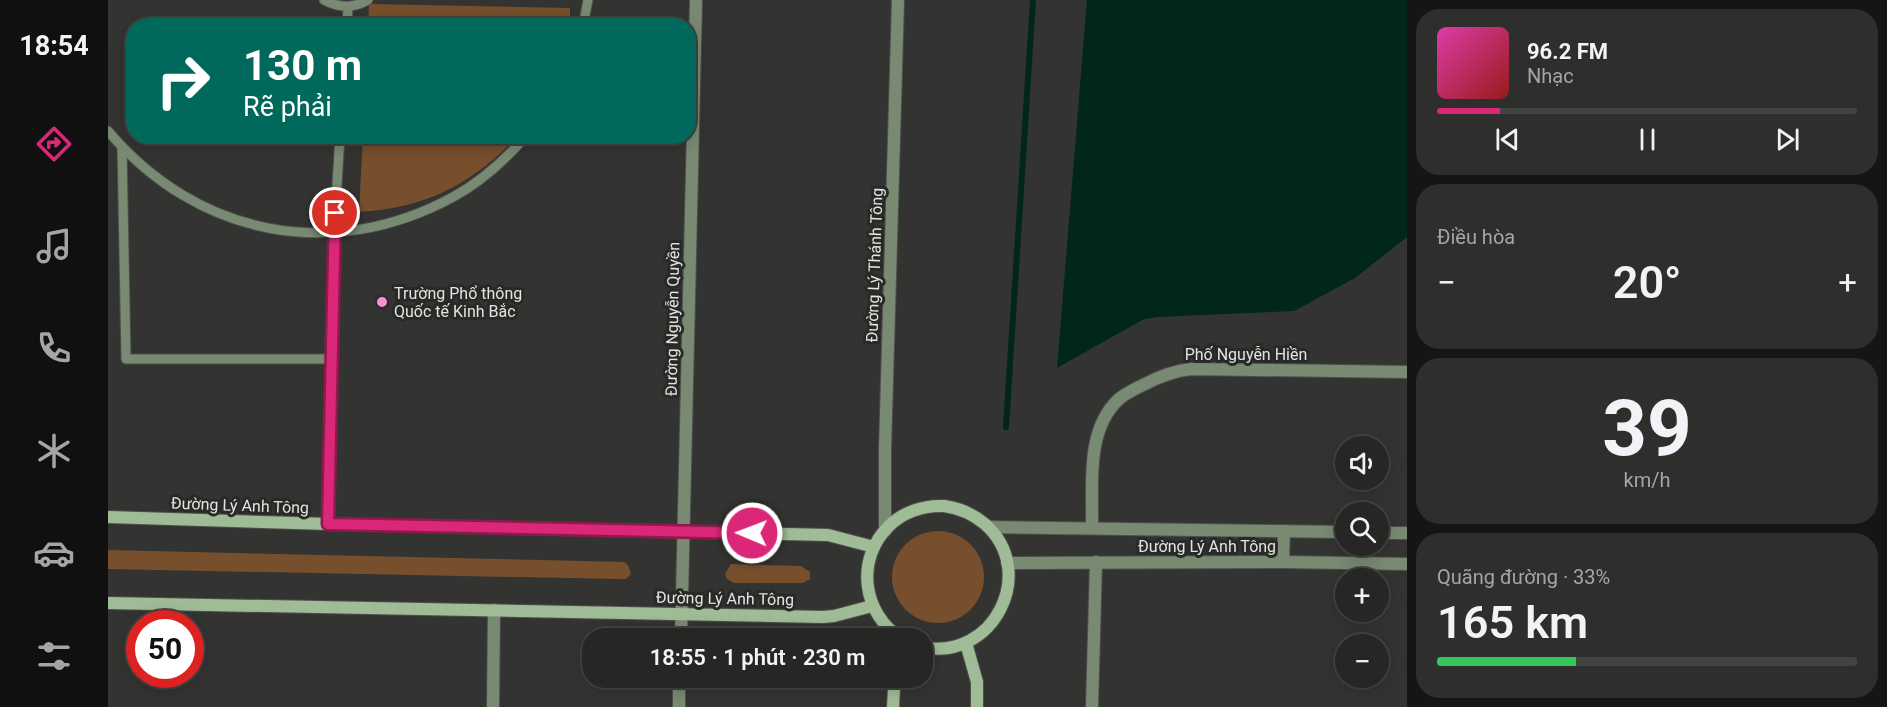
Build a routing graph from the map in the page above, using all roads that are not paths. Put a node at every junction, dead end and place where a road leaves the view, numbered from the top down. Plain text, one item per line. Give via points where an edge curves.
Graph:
1 (324, 0) edge
2 (368, 0) edge
3 (588, 0) edge
4 (696, 0) edge
5 (898, 0) edge
6 (348, 7) junction
7 (347, 18) edge
8 (585, 18) edge
9 (696, 18) edge
10 (108, 131) edge
11 (340, 144) edge
12 (519, 144) edge
13 (692, 144) edge
14 (122, 147) junction
15 (334, 233) junction
16 (331, 359) junction
17 (1407, 372) edge
18 (108, 517) edge
19 (328, 524) junction
20 (988, 527) junction
21 (1092, 527) junction
22 (683, 531) junction
23 (885, 531) junction
24 (1284, 531) junction
25 (1335, 532) edge
26 (1389, 532) edge
27 (1407, 533) edge
28 (874, 547) junction
29 (1096, 562) junction
30 (1283, 562) junction
31 (1007, 563) junction
32 (1407, 564) edge
33 (108, 603) edge
34 (872, 606) junction
35 (494, 610) junction
36 (681, 613) junction
37 (681, 628) edge
38 (888, 628) edge
39 (966, 643) junction
40 (933, 648) edge
41 (679, 688) edge
42 (894, 688) edge
43 (493, 707) edge
44 (679, 707) edge
45 (893, 707) edge
46 (977, 707) edge
47 (1092, 707) edge

1 - 6 lane
2 - 6 lane
3 - 8 lane
4 - 9 street, Đường Nguyễn Quyền
5 - 23 street, Đường Lý Thánh Tông
6 - 7 lane
10 - 14 lane
11 - 15 lane
12 - 15 lane via 481,179 426,211 396,222
13 - 22 street, Đường Nguyễn Quyền
14 - 15 lane via 161,182 206,208 281,231
14 - 16 lane via 126,359
15 - 16 lane
16 - 19 lane
17 - 21 street, Phố Nguyễn Hiền via 1191,369 1142,385 1119,399 1104,419 1098,436 1094,449
18 - 19 main road, Đường Lý Anh Tông
19 - 22 main road, Đường Lý Anh Tông
20 - 21 street, Đường Lý Anh Tông
20 - 23 main road via 961,510 936,506 904,515
20 - 31 main road via 1000,542
21 - 24 street, Đường Lý Anh Tông
22 - 28 main road, Đường Lý Anh Tông via 828,535
22 - 36 street, Đường Nguyễn Quyền
23 - 28 main road
24 - 25 street, Đường Lý Anh Tông
24 - 30 street
26 - 27 street
28 - 34 main road via 867,575
29 - 30 street, Đường Lý Anh Tông
29 - 31 street, Đường Lý Anh Tông
29 - 47 street
30 - 32 street, Đường Lý Anh Tông
31 - 39 main road via 1008,588 1000,611 986,630
33 - 35 main road, Đường Lý Anh Tông
34 - 36 main road, Đường Lý Anh Tông via 823,617
34 - 38 main road
35 - 36 main road, Đường Lý Anh Tông
35 - 43 street
36 - 37 street, Đường Nguyễn Quyền
39 - 40 main road
39 - 46 main road via 976,682
41 - 44 street
42 - 45 main road

